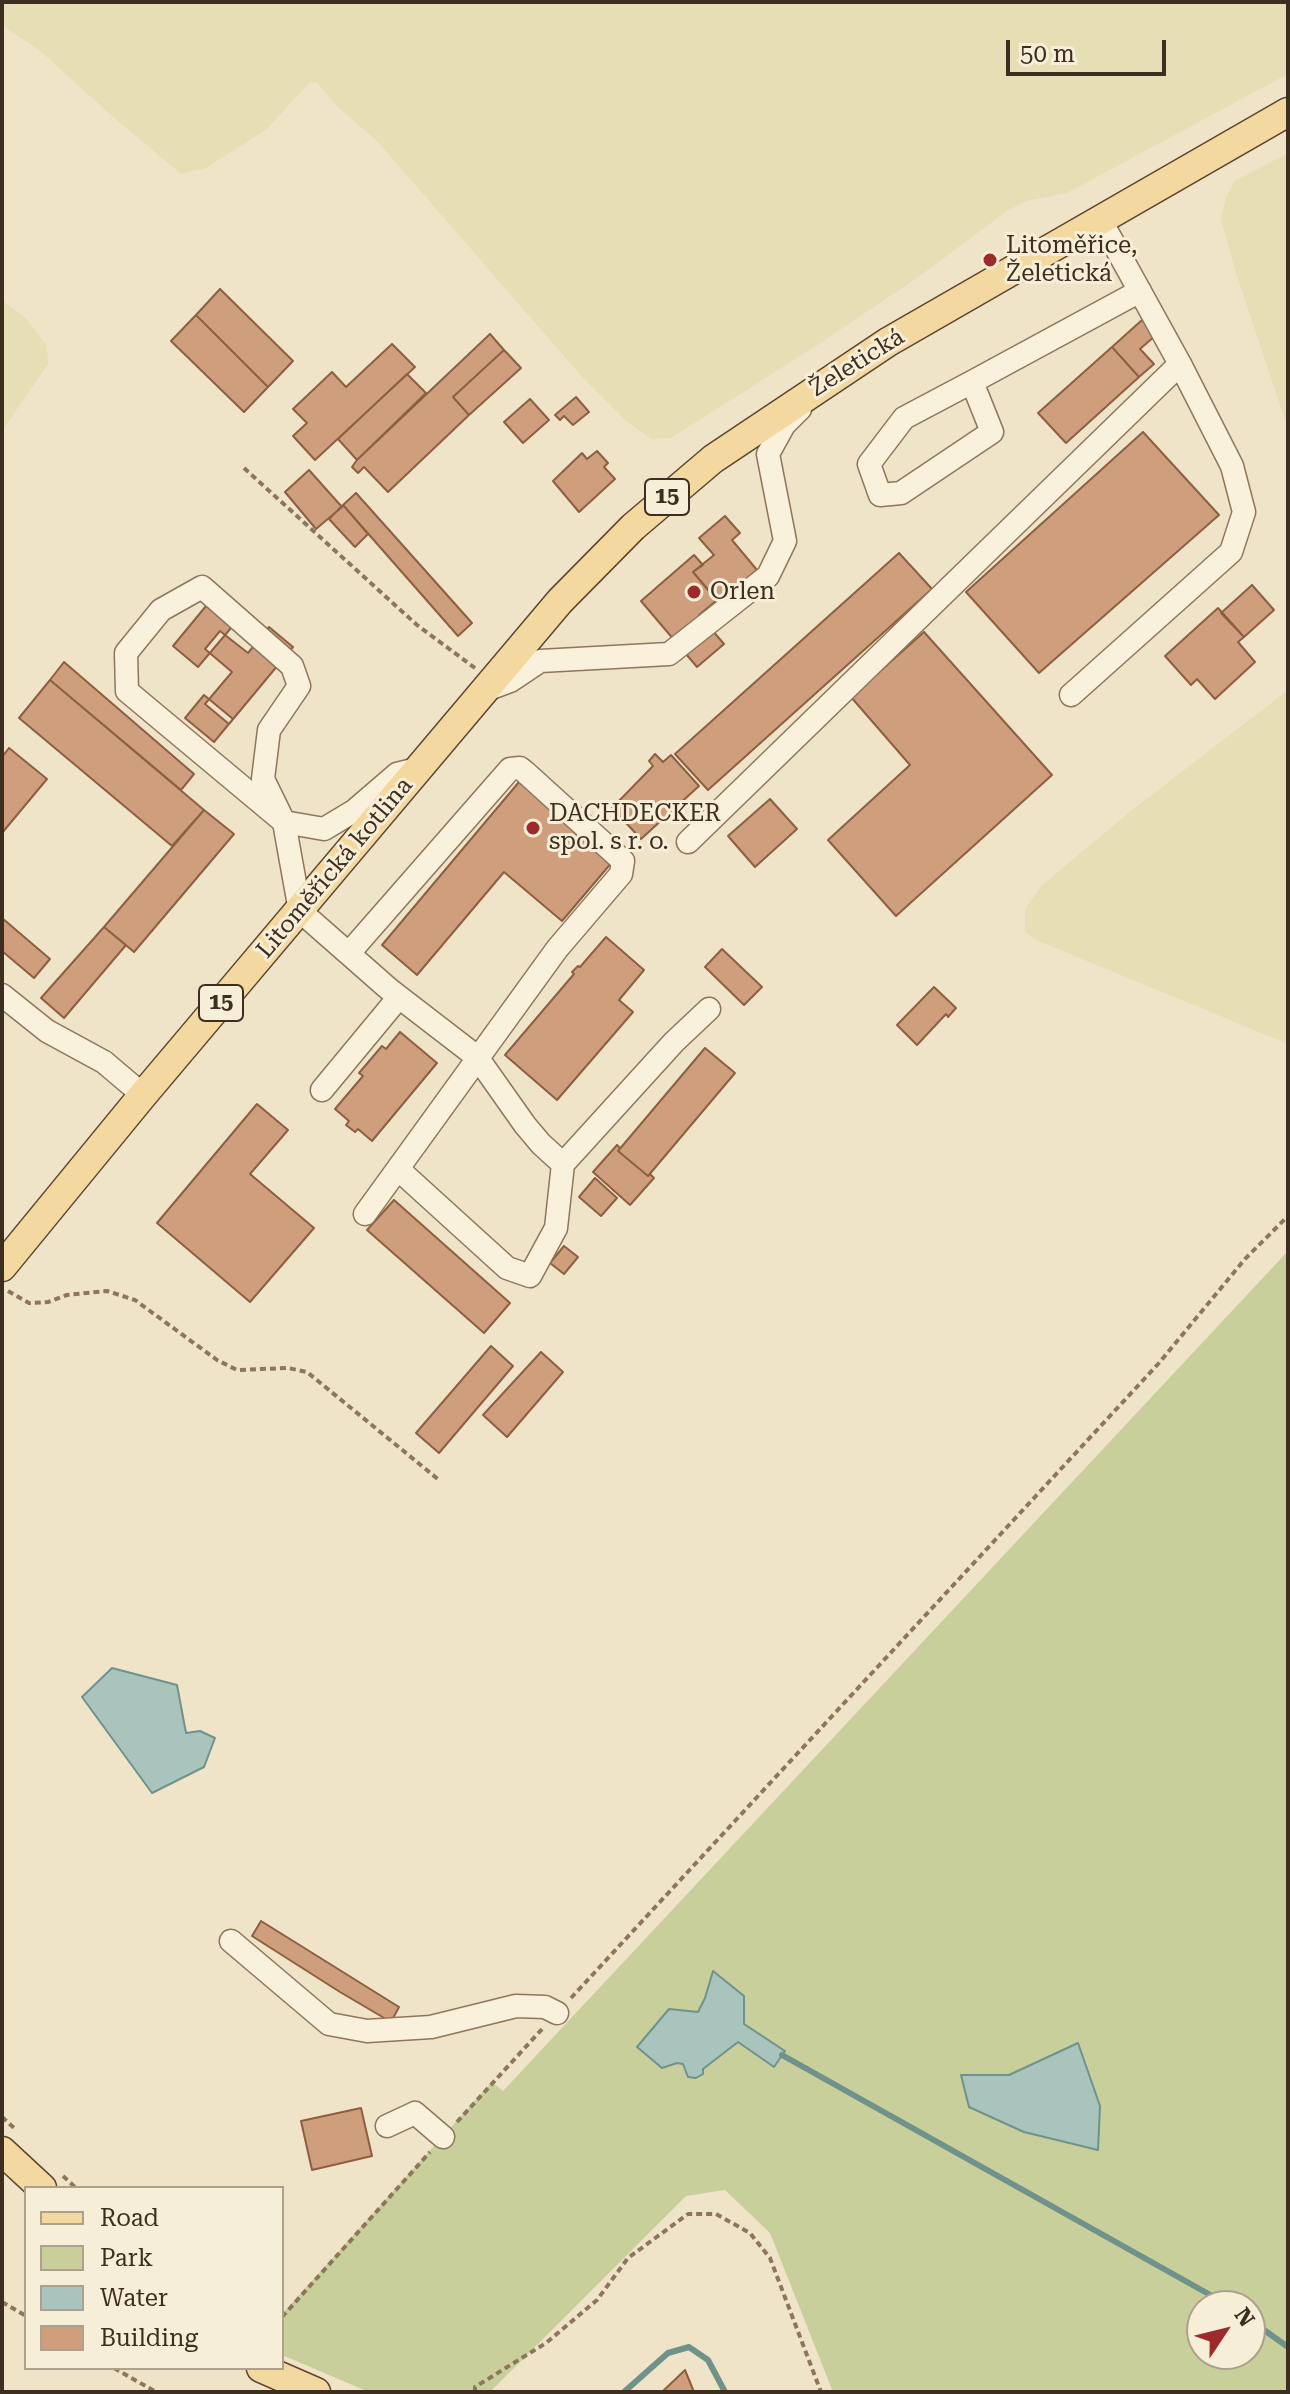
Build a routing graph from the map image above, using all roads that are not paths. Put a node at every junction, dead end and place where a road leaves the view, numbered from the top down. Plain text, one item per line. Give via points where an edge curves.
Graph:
1 (1288, 112) edge
2 (1100, 219) junction
3 (1140, 291) junction
4 (1180, 364) junction
5 (830, 378) junction
6 (972, 382) junction
7 (488, 686) junction
8 (1071, 695) dead end
9 (418, 768) junction
10 (284, 822) junction
11 (688, 842) dead end
12 (300, 911) junction
13 (349, 953) junction
14 (2, 995) edge
15 (399, 997) junction
16 (709, 1009) dead end
17 (477, 1057) junction
18 (322, 1090) dead end
19 (143, 1095) junction
20 (563, 1164) junction
21 (398, 1169) junction
22 (365, 1214) dead end
23 (2, 1267) edge
24 (231, 1941) dead end
25 (557, 2013) road end
26 (387, 2126) dead end
27 (443, 2137) road end
28 (2, 2151) edge
29 (40, 2186) edge
30 (266, 2370) edge
31 (316, 2392) edge

1 - 2 main road, Želetická / 15
2 - 3 lane
2 - 5 main road, Želetická / 15
3 - 4 lane
3 - 6 lane
4 - 8 lane via 1232,466 1244,512 1231,552
4 - 11 lane
5 - 7 main road, Želetická / 15 via 713,459 652,510 560,601
5 - 7 lane via 784,425 768,454 785,541 768,576 669,654 540,661 510,681
6 - 6 lane via 904,418 869,464 880,495 901,493 992,432
7 - 9 main road, Litoměřická kotlina / 15
9 - 10 lane via 397,774 324,829
9 - 12 main road, Litoměřická kotlina / 15
10 - 10 lane via 263,779 269,730 299,686 292,666 202,587 161,610 126,653 127,691
10 - 12 lane
12 - 13 lane
12 - 19 main road, Litoměřická kotlina / 15
13 - 15 lane
13 - 17 lane via 505,773 515,767 525,772 624,866
14 - 19 lane via 47,1031 104,1062
15 - 17 lane
15 - 18 lane
16 - 20 lane
17 - 20 lane via 525,1125
17 - 21 lane
19 - 23 main road, Litoměřická kotlina / 15
20 - 21 lane via 556,1228 530,1276 507,1268
21 - 22 lane
24 - 25 lane via 329,2024 367,2031 431,2027 516,2006
26 - 27 lane via 415,2113
28 - 29 main road
30 - 31 main road

